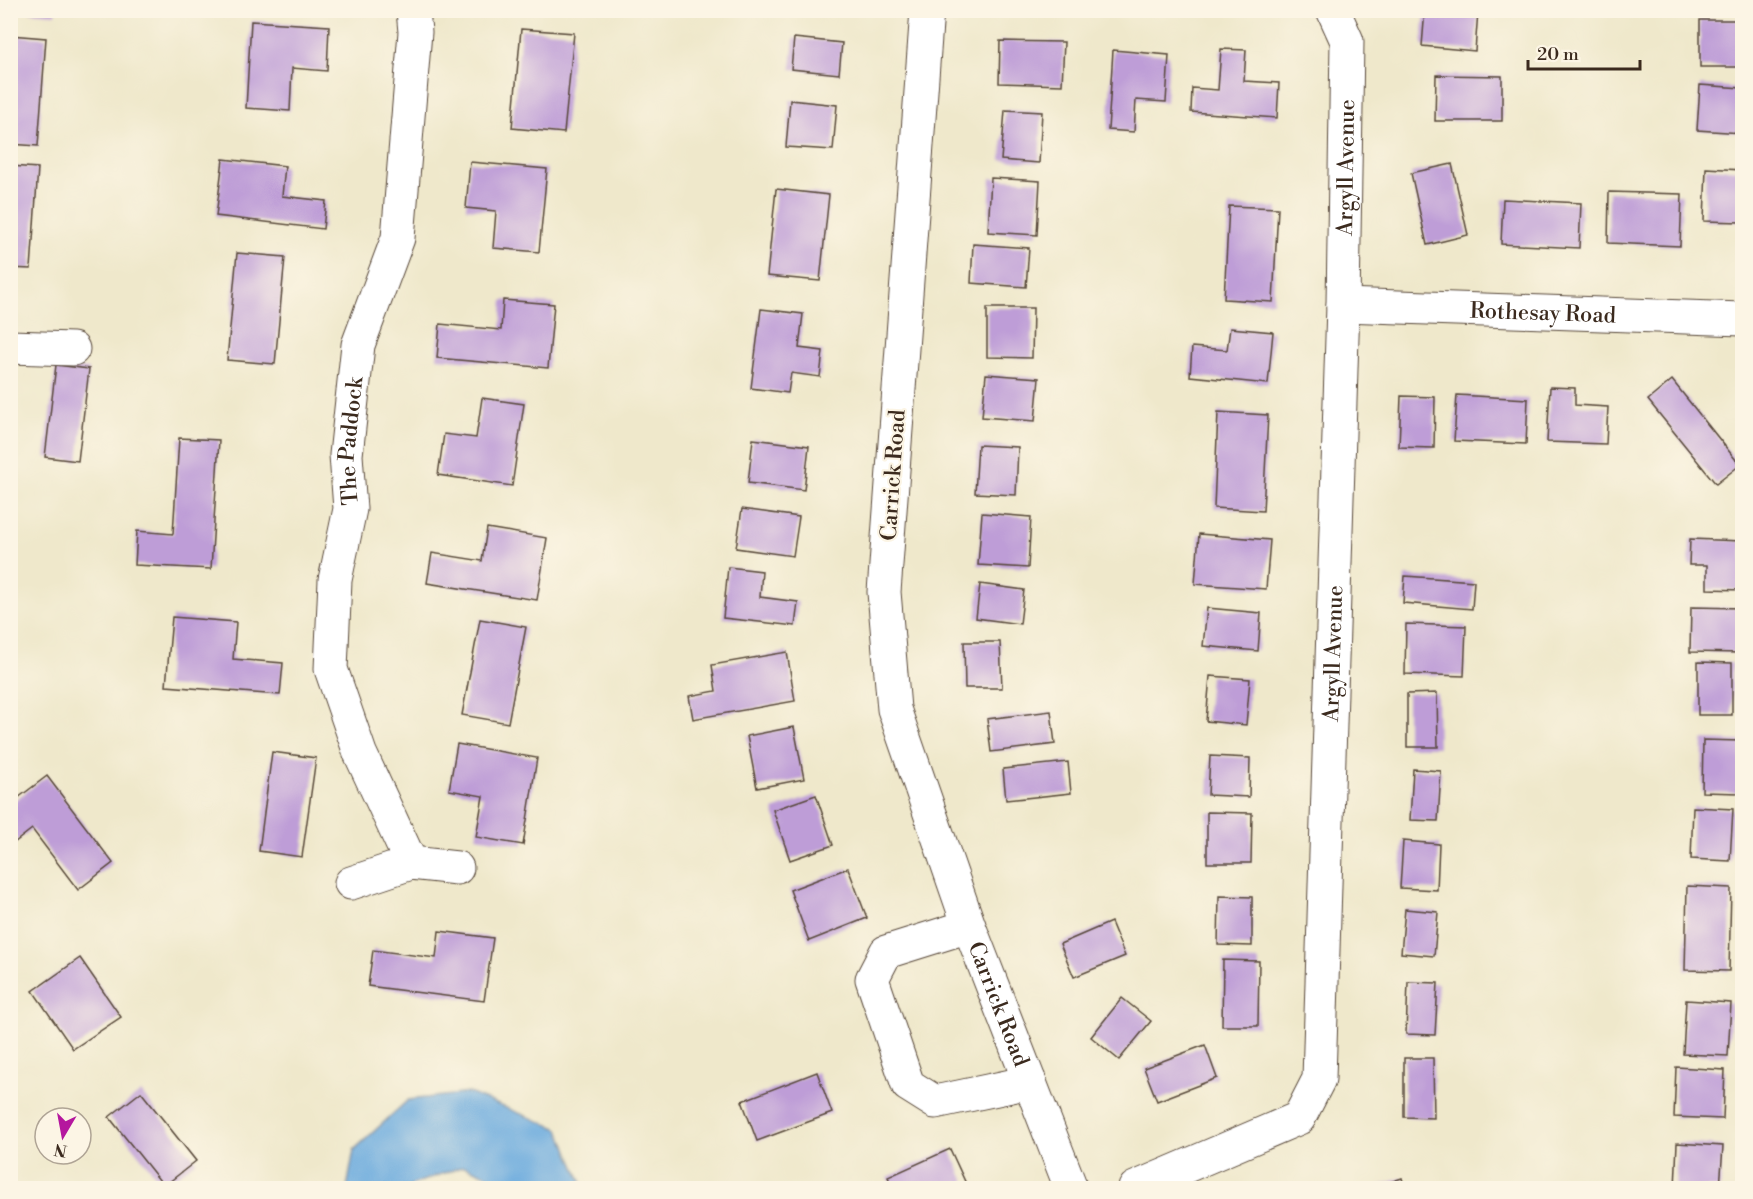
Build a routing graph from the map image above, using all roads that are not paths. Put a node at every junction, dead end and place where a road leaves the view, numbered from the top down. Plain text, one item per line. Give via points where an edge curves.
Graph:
1 (413, 10) edge
2 (927, 10) edge
3 (1333, 10) edge
4 (1343, 305) junction
5 (1743, 319) edge
6 (10, 346) edge
7 (73, 348) dead end
8 (411, 863) junction
9 (457, 868) dead end
10 (351, 883) dead end
11 (969, 926) junction
12 (1030, 1082) junction
13 (1071, 1188) edge
14 (1135, 1188) edge

1 - 8 street, The Paddock via 415,32 398,238 358,345 346,455 350,509 335,580 331,669 360,753
2 - 11 street, Carrick Road via 884,592 894,709
3 - 4 street, Argyll Avenue via 1347,41
4 - 5 street, Rothesay Road
4 - 14 street, Argyll Avenue via 1319,1079 1299,1118
6 - 7 street
8 - 9 street
8 - 10 street
11 - 12 street, Carrick Road
11 - 12 street, Carrick Road via 886,952 872,979 908,1085 935,1102
12 - 13 street, Carrick Road

